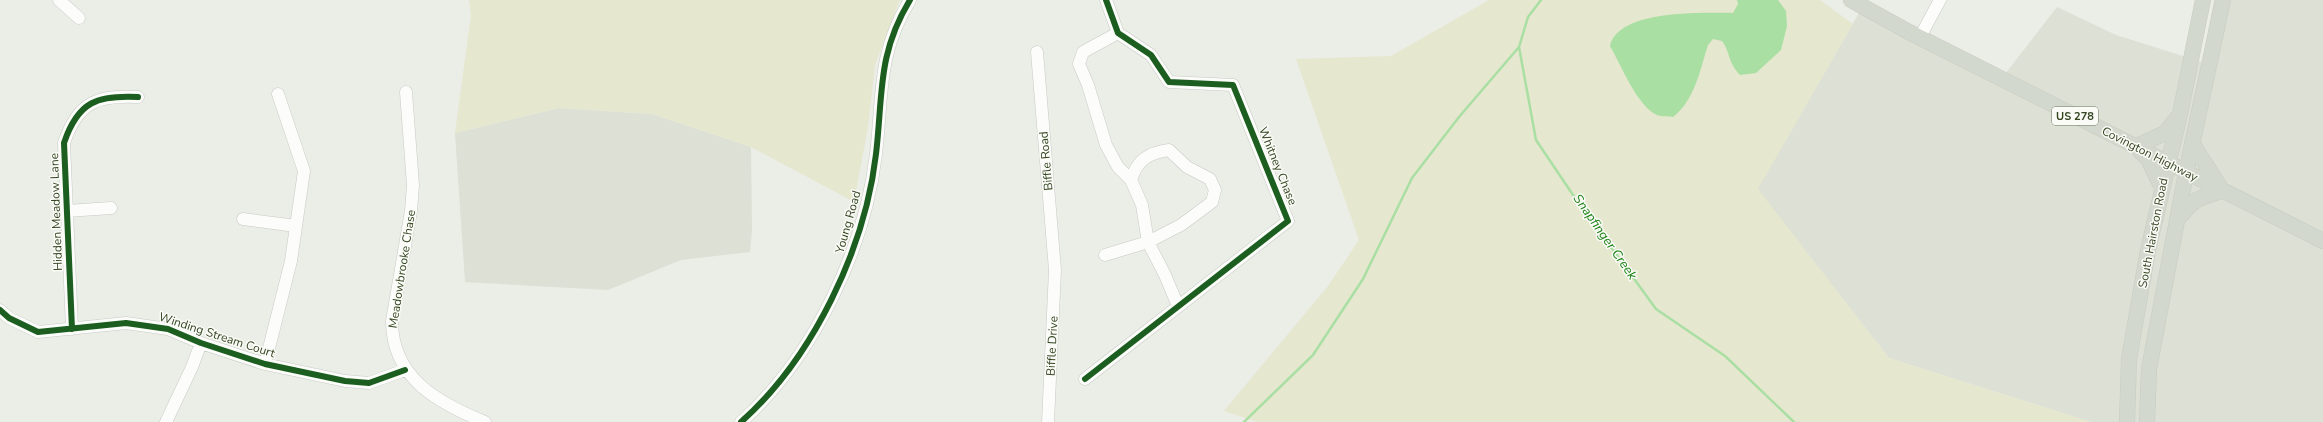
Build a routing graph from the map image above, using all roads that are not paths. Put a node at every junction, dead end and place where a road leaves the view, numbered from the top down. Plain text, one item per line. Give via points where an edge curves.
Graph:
1 (59, 0) edge
2 (910, 0) edge
3 (1106, 0) edge
4 (1851, 0) edge
5 (1940, 0) edge
6 (2203, 0) edge
7 (2222, 0) edge
8 (78, 18) dead end
9 (1118, 33) junction
10 (1920, 37) junction
11 (1037, 52) dead end
12 (406, 92) dead end
13 (278, 94) dead end
14 (138, 97) dead end
15 (2180, 114) junction
16 (2192, 143) junction
17 (2136, 146) junction
18 (2167, 162) junction
19 (2186, 173) junction
20 (1131, 180) junction
21 (2162, 188) junction
22 (2222, 191) junction
23 (111, 208) dead end
24 (67, 211) junction
25 (243, 219) dead end
26 (2177, 220) junction
27 (296, 226) junction
28 (2323, 241) edge
29 (1148, 242) junction
30 (1105, 255) dead end
31 (1055, 270) joint
32 (1178, 306) junction
33 (0, 310) edge
34 (72, 329) junction
35 (201, 343) junction
36 (265, 364) junction
37 (405, 370) junction
38 (1085, 379) dead end
39 (166, 422) edge
40 (485, 422) edge
41 (741, 422) edge
42 (1048, 422) edge
43 (2127, 422) edge
44 (2147, 422) edge

1 - 8 street
2 - 41 street, Young Road via 897,24 882,73 876,155 866,206 846,267 811,336 782,378
3 - 9 street
4 - 10 main road, Covington Highway / US 278
5 - 10 street
6 - 15 main road, South Hairston Road
7 - 16 main road, South Hairston Road
9 - 20 street via 1083,52 1079,64 1106,145 1118,167
9 - 32 street, Whitney Chase via 1151,55 1169,82 1234,85 1288,221
10 - 17 main road, Covington Highway / US 278
11 - 31 street, Biffle Road
12 - 37 street, Meadowbrooke Chase via 413,184 411,211 392,321 392,339
13 - 27 street via 304,171
14 - 24 street, Hidden Meadow Lane via 100,98 84,108 70,125 64,143
15 - 17 main road via 2166,133
15 - 18 main road, South Hairston Road
16 - 19 main road, South Hairston Road
16 - 22 main road
17 - 18 main road, Covington Highway / US 278
17 - 21 main road via 2148,160
18 - 19 main road, Covington Highway / US 278
18 - 21 main road, South Hairston Road
19 - 22 main road, Covington Highway / US 278
19 - 26 main road, South Hairston Road
20 - 29 street via 1142,206
20 - 29 street via 1135,166 1145,158 1156,152 1169,150 1187,168 1210,179 1215,190 1212,202 1181,225
21 - 43 main road, South Hairston Road via 2129,358
22 - 26 main road via 2193,201
22 - 28 main road, Covington Highway / US 278
23 - 24 street
24 - 34 street, Hidden Meadow Lane
25 - 27 street
26 - 44 main road, South Hairston Road via 2149,368
27 - 36 street via 291,260
29 - 30 street
29 - 32 street
31 - 42 street, Biffle Drive
32 - 38 street, Whitney Chase
33 - 34 street, Winding Stream Court via 38,332
34 - 35 street, Winding Stream Court via 126,323 148,325 168,329
35 - 36 street, Winding Stream Court
35 - 39 street
36 - 37 street, Winding Stream Court via 345,382 370,383
37 - 40 street, Meadowbrooke Chase via 434,396

